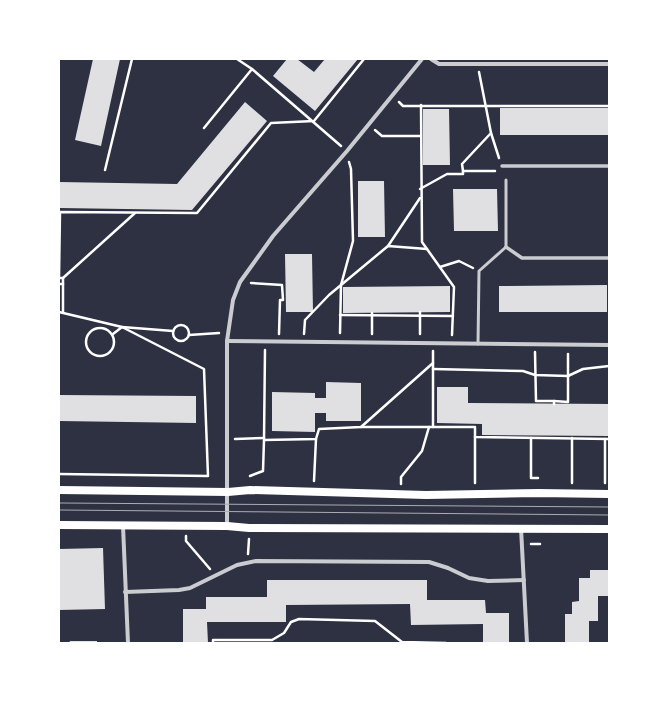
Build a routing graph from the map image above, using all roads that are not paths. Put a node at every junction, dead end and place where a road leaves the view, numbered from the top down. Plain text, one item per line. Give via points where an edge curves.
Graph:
1 (422, 59) edge
2 (431, 59) edge
3 (609, 64) edge
4 (502, 166) road end
5 (609, 166) edge
6 (506, 180) road end
7 (506, 247) junction
8 (609, 258) edge
9 (227, 341) junction
10 (478, 344) junction
11 (609, 344) edge
12 (59, 490) edge
13 (228, 492) junction
14 (607, 494) edge
15 (59, 525) edge
16 (123, 526) junction
17 (227, 526) junction
18 (521, 528) junction
19 (609, 529) edge
20 (524, 580) junction
21 (125, 592) junction
22 (128, 643) edge
23 (527, 643) edge

1 - 9 street via 273,236 240,282 233,300
2 - 3 street via 439,64
4 - 5 street
6 - 7 lane
7 - 8 street via 522,258
7 - 10 lane via 479,271
9 - 10 street
9 - 13 street
10 - 11 street
12 - 13 main road
13 - 14 main road via 250,490 402,494
13 - 17 street
15 - 16 main road
16 - 17 main road
16 - 21 street
17 - 18 main road
18 - 19 main road
18 - 20 street
20 - 21 street via 488,581 469,578 429,562 256,561 237,564 190,588
20 - 23 street
21 - 22 street

